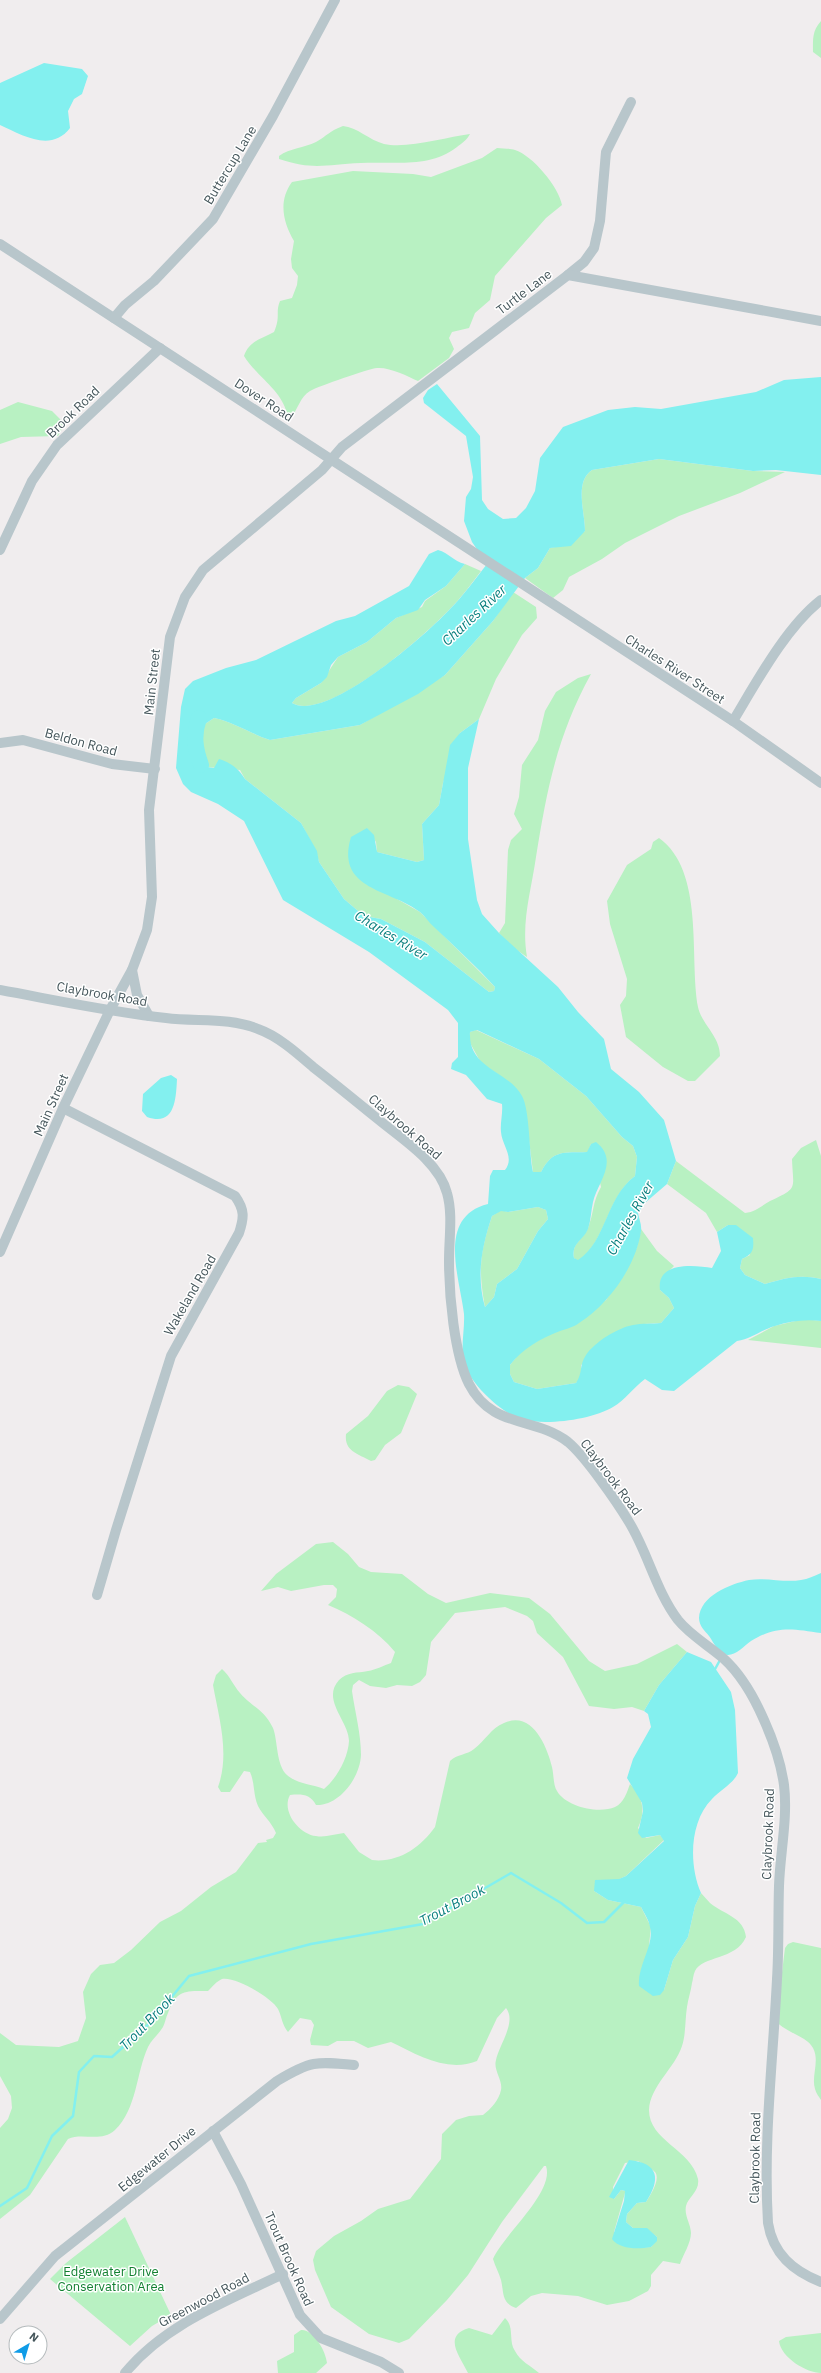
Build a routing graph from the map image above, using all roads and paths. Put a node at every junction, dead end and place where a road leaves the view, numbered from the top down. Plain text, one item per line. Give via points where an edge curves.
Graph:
1 (335, 0) edge
2 (631, 102) dead end
3 (0, 244) edge
4 (568, 275) junction
5 (114, 318) junction
6 (821, 321) edge
7 (160, 348) junction
8 (331, 459) junction
9 (0, 550) edge
10 (513, 579) joint
11 (821, 600) edge
12 (733, 721) junction
13 (0, 743) edge
14 (155, 769) junction
15 (821, 783) edge
16 (132, 970) junction
17 (0, 990) edge
18 (110, 1010) junction
19 (149, 1016) junction
20 (63, 1108) junction
21 (0, 1252) edge
22 (98, 1595) dead end
23 (354, 2065) dead end
24 (213, 2131) junction
25 (283, 2274) junction
26 (821, 2282) edge
27 (0, 2319) edge
28 (125, 2373) edge
29 (399, 2373) edge

1 - 5 street, Buttercup Lane via 274,116 213,219 154,281 125,305
2 - 4 street via 606,152 600,221 594,248 584,262
3 - 5 street, Dover Road
4 - 6 street, Turtle Lane
4 - 8 street, Turtle Lane via 342,447
5 - 7 street, Dover Road
7 - 8 street, Dover Road
7 - 9 street, Brook Road via 57,445 32,481
8 - 10 street, Dover Road
8 - 14 street, Main Street via 322,470 203,570 185,597 170,637
10 - 12 street, Charles River Street
11 - 12 street via 809,609 773,657
12 - 15 street, Charles River Street
13 - 14 street, Beldon Road via 24,740 112,764
14 - 16 street, Main Street via 150,810 151,914
16 - 18 street, Main Street
16 - 19 street via 137,995
17 - 18 street, Claybrook Road
18 - 19 street, Claybrook Road
18 - 20 street, Main Street
19 - 26 street, Claybrook Road via 227,1021 261,1030 282,1042 404,1140 436,1172 444,1184 450,1210 449,1267 454,1320 458,1348 468,1382 479,1398 496,1414 548,1431 569,1443 577,1451 628,1520 666,1603 692,1633 723,1657 746,1683 773,1742 784,1783 777,1979 768,2130 768,2223 770,2236 780,2256 799,2271
20 - 21 street, Main Street
20 - 22 street, Wakeland Road via 235,1196 242,1206 244,1218 239,1233 171,1356
23 - 24 street, Edgewater Drive via 324,2062 302,2066 277,2081
24 - 25 street, Trout Brook Road
24 - 27 street, Edgewater Drive via 55,2256
25 - 28 street, Greenwood Road via 180,2325 144,2351
25 - 29 street, Trout Brook Road via 300,2316 321,2338 362,2354

